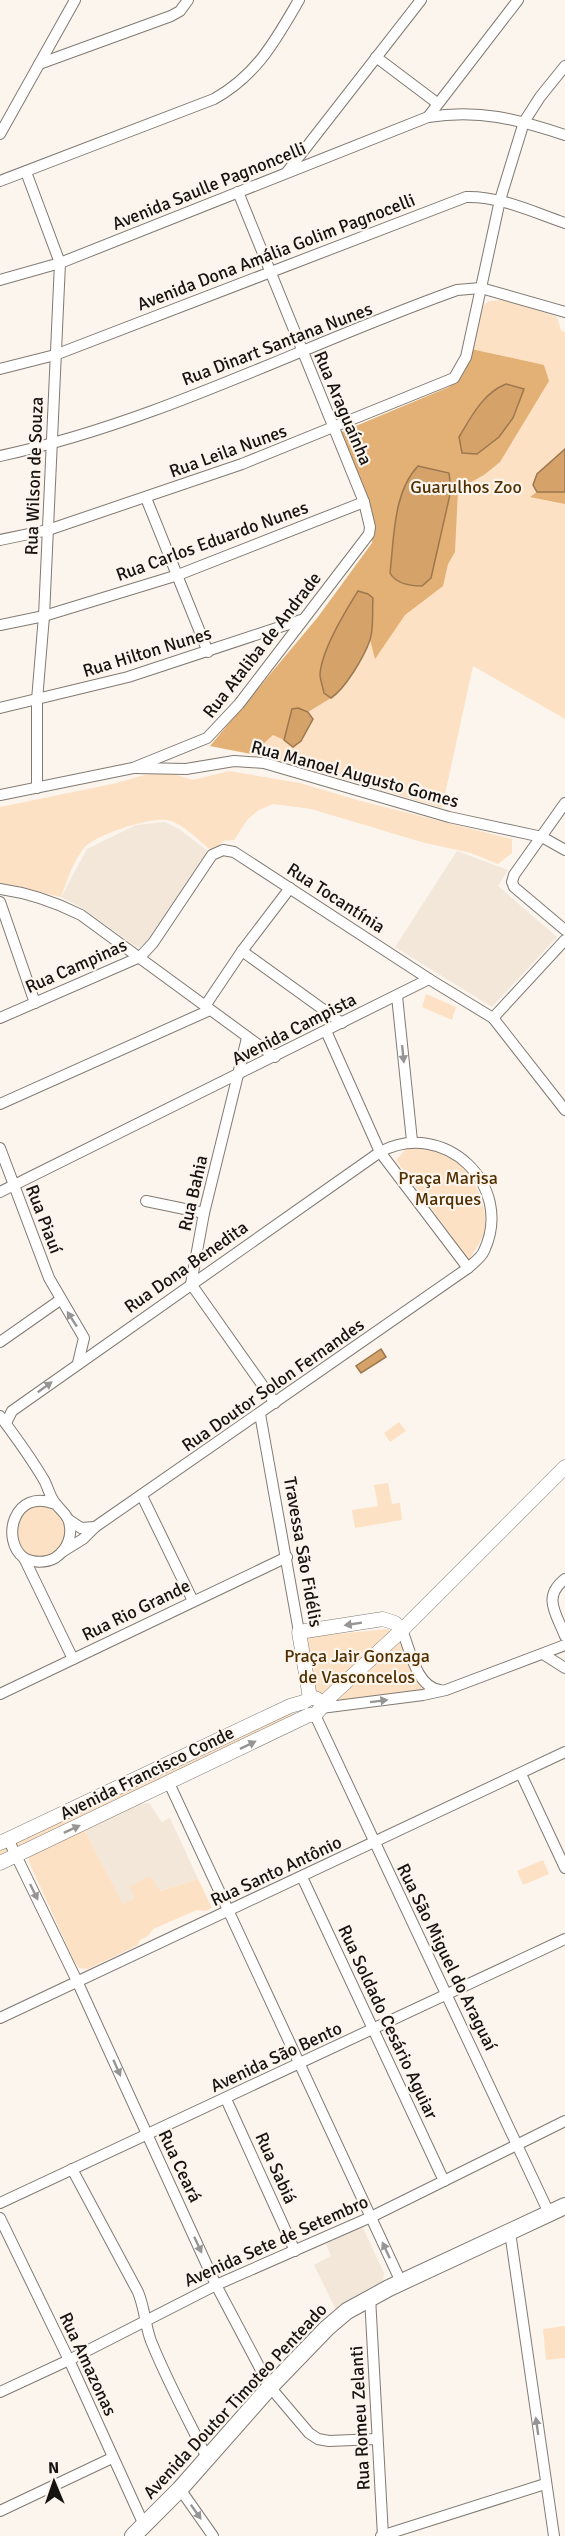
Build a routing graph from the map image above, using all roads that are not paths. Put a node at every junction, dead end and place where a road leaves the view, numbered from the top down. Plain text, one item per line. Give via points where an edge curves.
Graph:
1 (75, 0) edge
2 (188, 0) edge
3 (299, 0) edge
4 (421, 0) edge
5 (518, 0) edge
6 (376, 57) junction
7 (39, 64) junction
8 (565, 66) edge
9 (437, 103) junction
10 (428, 117) junction
11 (524, 122) junction
12 (0, 134) edge
13 (565, 135) edge
14 (26, 172) junction
15 (287, 172) junction
16 (0, 181) edge
17 (238, 192) junction
18 (500, 200) junction
19 (565, 223) edge
20 (60, 263) junction
21 (272, 272) junction
22 (0, 280) edge
23 (481, 288) junction
24 (565, 312) edge
25 (302, 352) junction
26 (55, 356) junction
27 (0, 369) edge
28 (333, 429) junction
29 (52, 445) junction
30 (0, 456) edge
31 (146, 498) junction
32 (364, 502) junction
33 (48, 530) junction
34 (0, 540) edge
35 (178, 575) junction
36 (44, 616) junction
37 (301, 620) junction
38 (0, 625) edge
39 (208, 652) junction
40 (37, 700) junction
41 (0, 708) edge
42 (133, 768) junction
43 (37, 788) junction
44 (0, 795) edge
45 (565, 803) edge
46 (542, 837) junction
47 (223, 850) joint
48 (565, 850) edge
49 (290, 888) junction
50 (0, 889) edge
51 (0, 902) edge
52 (565, 930) edge
53 (565, 940) edge
54 (242, 951) junction
55 (140, 957) junction
56 (429, 979) junction
57 (397, 996) junction
58 (34, 1003) junction
59 (207, 1008) junction
60 (0, 1018) edge
61 (493, 1018) junction
62 (342, 1023) junction
63 (326, 1031) junction
64 (247, 1038) junction
65 (275, 1057) junction
66 (238, 1076) junction
67 (0, 1104) edge
68 (565, 1110) edge
69 (412, 1141) junction
70 (0, 1148) edge
71 (380, 1152) junction
72 (13, 1186) junction
73 (0, 1192) edge
74 (146, 1201) dead end
75 (204, 1213) junction
76 (468, 1268) junction
77 (191, 1284) junction
78 (60, 1300) junction
79 (84, 1338) junction
80 (0, 1342) edge
81 (109, 1342) junction
82 (78, 1363) junction
83 (275, 1403) junction
84 (260, 1414) junction
85 (2, 1417) edge
86 (565, 1467) edge
87 (43, 1479) junction
88 (142, 1496) junction
89 (36, 1499) junction
90 (56, 1504) junction
91 (11, 1515) junction
92 (69, 1520) junction
93 (0, 1523) edge
94 (95, 1527) junction
95 (62, 1552) junction
96 (287, 1557) junction
97 (24, 1558) junction
98 (44, 1562) junction
99 (565, 1579) edge
100 (36, 1583) junction
101 (445, 1587) junction
102 (194, 1601) junction
103 (383, 1619) junction
104 (402, 1630) junction
105 (299, 1632) junction
106 (565, 1636) edge
107 (565, 1645) edge
108 (543, 1654) junction
109 (73, 1659) junction
110 (565, 1668) edge
111 (446, 1690) junction
112 (0, 1695) edge
113 (313, 1707) junction
114 (565, 1752) edge
115 (521, 1774) junction
116 (169, 1783) junction
117 (4, 1841) edge
118 (374, 1843) junction
119 (16, 1856) junction
120 (0, 1863) edge
121 (565, 1868) edge
122 (302, 1877) junction
123 (229, 1912) junction
124 (565, 1939) edge
125 (77, 1981) junction
126 (446, 1994) junction
127 (0, 2018) edge
128 (373, 2030) junction
129 (301, 2064) junction
130 (226, 2099) junction
131 (565, 2121) edge
132 (147, 2136) junction
133 (518, 2143) junction
134 (72, 2169) junction
135 (444, 2181) junction
136 (0, 2203) edge
137 (565, 2206) edge
138 (549, 2213) junction
139 (370, 2217) junction
140 (0, 2218) edge
141 (510, 2232) junction
142 (295, 2250) junction
143 (401, 2282) junction
144 (216, 2285) junction
145 (370, 2297) junction
146 (147, 2319) junction
147 (69, 2360) junction
148 (270, 2387) junction
149 (0, 2392) edge
150 (377, 2439) junction
151 (112, 2458) junction
152 (207, 2458) junction
153 (546, 2484) junction
154 (180, 2488) junction
155 (0, 2511) edge
156 (139, 2531) edge
157 (213, 2536) edge
158 (382, 2536) edge
159 (554, 2536) edge

1 - 7 street
2 - 7 street via 171,16
3 - 14 street via 262,59 232,89
4 - 6 street
5 - 9 street
6 - 9 street
6 - 15 street
7 - 12 street
8 - 11 street
9 - 10 street
10 - 11 street, Avenida Saulle Pagnoncelli via 482,113
10 - 15 street, Avenida Saulle Pagnoncelli
11 - 13 street, Avenida Saulle Pagnoncelli
11 - 18 street
14 - 16 street
14 - 20 street, Rua Wilson de Souza
15 - 17 street, Avenida Saulle Pagnoncelli
17 - 20 street, Avenida Saulle Pagnoncelli
17 - 21 street, Rua Araguaínha
18 - 19 street, Avenida Dona Amália Golim Pagnocelli
18 - 21 street, Avenida Dona Amália Golim Pagnocelli via 466,197 450,202
18 - 23 street
20 - 22 street, Avenida Saulle Pagnoncelli
20 - 26 street, Rua Wilson de Souza
21 - 25 street, Rua Araguaínha
21 - 26 street, Avenida Dona Amália Golim Pagnocelli
23 - 24 street, Rua Dinart Santana Nunes
23 - 25 street, Rua Dinart Santana Nunes via 457,290
23 - 28 street, Rua Leila Nunes via 459,373 448,382
25 - 28 street, Rua Araguaínha
25 - 29 street, Rua Dinart Santana Nunes
26 - 27 street, Avenida Dona Amália Golim Pagnocelli
26 - 29 street, Rua Wilson de Souza
28 - 31 street, Rua Leila Nunes
28 - 32 street, Rua Araguaínha
29 - 30 street, Rua Dinart Santana Nunes
29 - 33 street, Rua Wilson de Souza
31 - 33 street, Rua Leila Nunes
31 - 35 street
32 - 35 street, Rua Carlos Eduardo Nunes
32 - 37 street, Rua Ataliba de Andrade via 370,527 367,540
33 - 34 street, Rua Leila Nunes
33 - 36 street, Rua Wilson de Souza
35 - 36 street, Rua Carlos Eduardo Nunes
35 - 39 street
36 - 38 street, Rua Carlos Eduardo Nunes
36 - 40 street, Rua Wilson de Souza
37 - 39 street, Rua Hilton Nunes
37 - 42 street, Rua Ataliba de Andrade via 220,727 207,738
39 - 40 street, Rua Hilton Nunes
40 - 41 street, Rua Hilton Nunes
40 - 43 street, Rua Wilson de Souza
42 - 43 street
42 - 46 street, Rua Manoel Augusto Gomes via 186,770 234,761 264,763 449,817
43 - 44 street
45 - 46 street
46 - 48 street, Rua Manoel Augusto Gomes
46 - 52 street via 512,882 514,888
47 - 49 street, Rua Tocantínia via 234,852
47 - 55 street, Rua Campinas via 212,855 153,944
49 - 54 street
49 - 56 street, Rua Tocantínia
50 - 55 street via 59,904
51 - 58 street
53 - 61 street
54 - 59 street
54 - 62 street
55 - 58 street, Rua Campinas
55 - 59 street
56 - 57 street, Avenida Campista
56 - 61 street
57 - 62 street, Avenida Campista
57 -> 69 street
58 - 60 street, Rua Campinas
59 - 64 street
59 - 67 street
61 - 68 street
62 - 63 street, Avenida Campista
63 - 65 street, Avenida Campista
63 - 71 street
64 - 65 street
64 - 66 street, Rua Bahia
65 - 66 street, Avenida Campista
66 - 72 street, Avenida Campista
66 - 75 street, Rua Bahia
69 - 71 street via 395,1143
69 - 76 street via 434,1143 455,1152 469,1163 488,1196 491,1215 484,1253
70 - 72 street, Rua Piauí
71 - 76 street
71 - 77 street, Rua Dona Benedita
72 - 73 street, Avenida Campista
72 - 78 street, Rua Piauí
74 - 75 street
75 - 77 street, Rua Bahia
76 - 83 street, Rua Doutor Solon Fernandes
77 - 81 street, Rua Dona Benedita
77 - 83 street
79 -> 78 street, Rua Piauí
78 - 80 street
79 - 81 street
79 - 82 street
81 - 82 street, Rua Dona Benedita
85 -> 82 street, Rua Dona Benedita
83 - 84 street, Rua Doutor Solon Fernandes
84 - 88 street, Rua Doutor Solon Fernandes
84 - 96 street, Travessa São Fidélis
85 - 87 street
86 - 101 street
87 - 89 street
87 - 90 street
88 - 94 street, Rua Doutor Solon Fernandes
88 - 102 street
89 - 90 street
89 - 91 street
90 - 92 street
91 - 93 street
91 - 97 street via 10,1544
92 - 94 street via 81,1528
92 - 95 street via 68,1543
94 - 95 street, Rua Doutor Solon Fernandes
95 - 98 street
96 - 102 street, Rua Rio Grande
96 - 105 street, Travessa São Fidélis
97 - 98 street
97 - 100 street
98 - 100 street
99 - 106 street via 552,1596
100 - 109 street
101 - 103 street via 411,1612
101 - 104 street
102 - 109 street, Rua Rio Grande
103 - 104 street
103 -> 105 street
104 - 111 street via 423,1681 430,1688
104 - 113 street
105 - 113 street, Travessa São Fidélis
107 - 108 street
108 - 110 street
108 - 111 street
109 - 112 street, Rua Rio Grande
113 -> 111 street
116 -> 113 street, Avenida Francisco Conde
113 - 117 street, Avenida Francisco Conde via 290,1706
113 - 118 street, Rua São Miguel do Araguaí
114 - 115 street, Rua Santo Antônio
115 - 118 street, Rua Santo Antônio
115 - 121 street
119 -> 116 street, Avenida Francisco Conde
116 - 123 street
117 - 119 street, Rua Ceará
118 - 122 street, Rua Santo Antônio
118 - 126 street, Rua São Miguel do Araguaí
119 - 120 street, Avenida Francisco Conde
119 -> 125 street, Rua Ceará
122 - 123 street, Rua Santo Antônio
122 - 128 street, Rua Soldado Cesário Aguiar
123 - 125 street, Rua Santo Antônio
123 - 129 street
124 - 126 street, Avenida São Bento
125 - 127 street, Rua Santo Antônio
125 -> 132 street, Rua Ceará
126 - 128 street, Avenida São Bento
126 - 133 street, Rua São Miguel do Araguaí
128 - 129 street, Avenida São Bento
128 - 135 street, Rua Soldado Cesário Aguiar
129 - 130 street, Avenida São Bento
129 - 139 street
130 - 132 street, Avenida São Bento
130 - 142 street, Rua Sabiá
131 - 133 street, Avenida Sete de Setembro
132 - 134 street, Avenida São Bento
132 -> 144 street, Rua Ceará
133 - 135 street, Avenida Sete de Setembro
133 - 138 street, Rua São Miguel do Araguaí
134 - 136 street, Avenida São Bento
134 - 146 street via 138,2292
135 - 139 street, Avenida Sete de Setembro
137 - 138 main road, Avenida Doutor Timoteo Penteado
138 - 141 main road, Avenida Doutor Timoteo Penteado
139 - 142 street, Avenida Sete de Setembro
143 -> 139 street
140 - 147 street, Rua Amazonas
141 - 143 main road, Avenida Doutor Timoteo Penteado
153 -> 141 street
142 - 144 street, Avenida Sete de Setembro
143 - 145 main road, Avenida Doutor Timoteo Penteado
144 - 146 street, Avenida Sete de Setembro
144 - 148 street, Rua Ceará
145 - 148 main road, Avenida Doutor Timoteo Penteado via 327,2328
145 - 150 street, Rua Romeu Zelanti
146 - 147 street, Avenida Sete de Setembro
146 - 152 street via 159,2359
147 - 149 street, Avenida Sete de Setembro
147 - 151 street, Rua Amazonas
148 - 150 street, Rua Ceará via 318,2439
148 - 152 main road, Avenida Doutor Timoteo Penteado
150 - 158 street, Rua Romeu Zelanti
151 - 155 street
151 - 156 street, Rua Amazonas
152 - 154 main road, Avenida Doutor Timoteo Penteado
153 - 158 street
153 - 159 street
154 - 156 main road, Avenida Doutor Timoteo Penteado
154 -> 157 street

